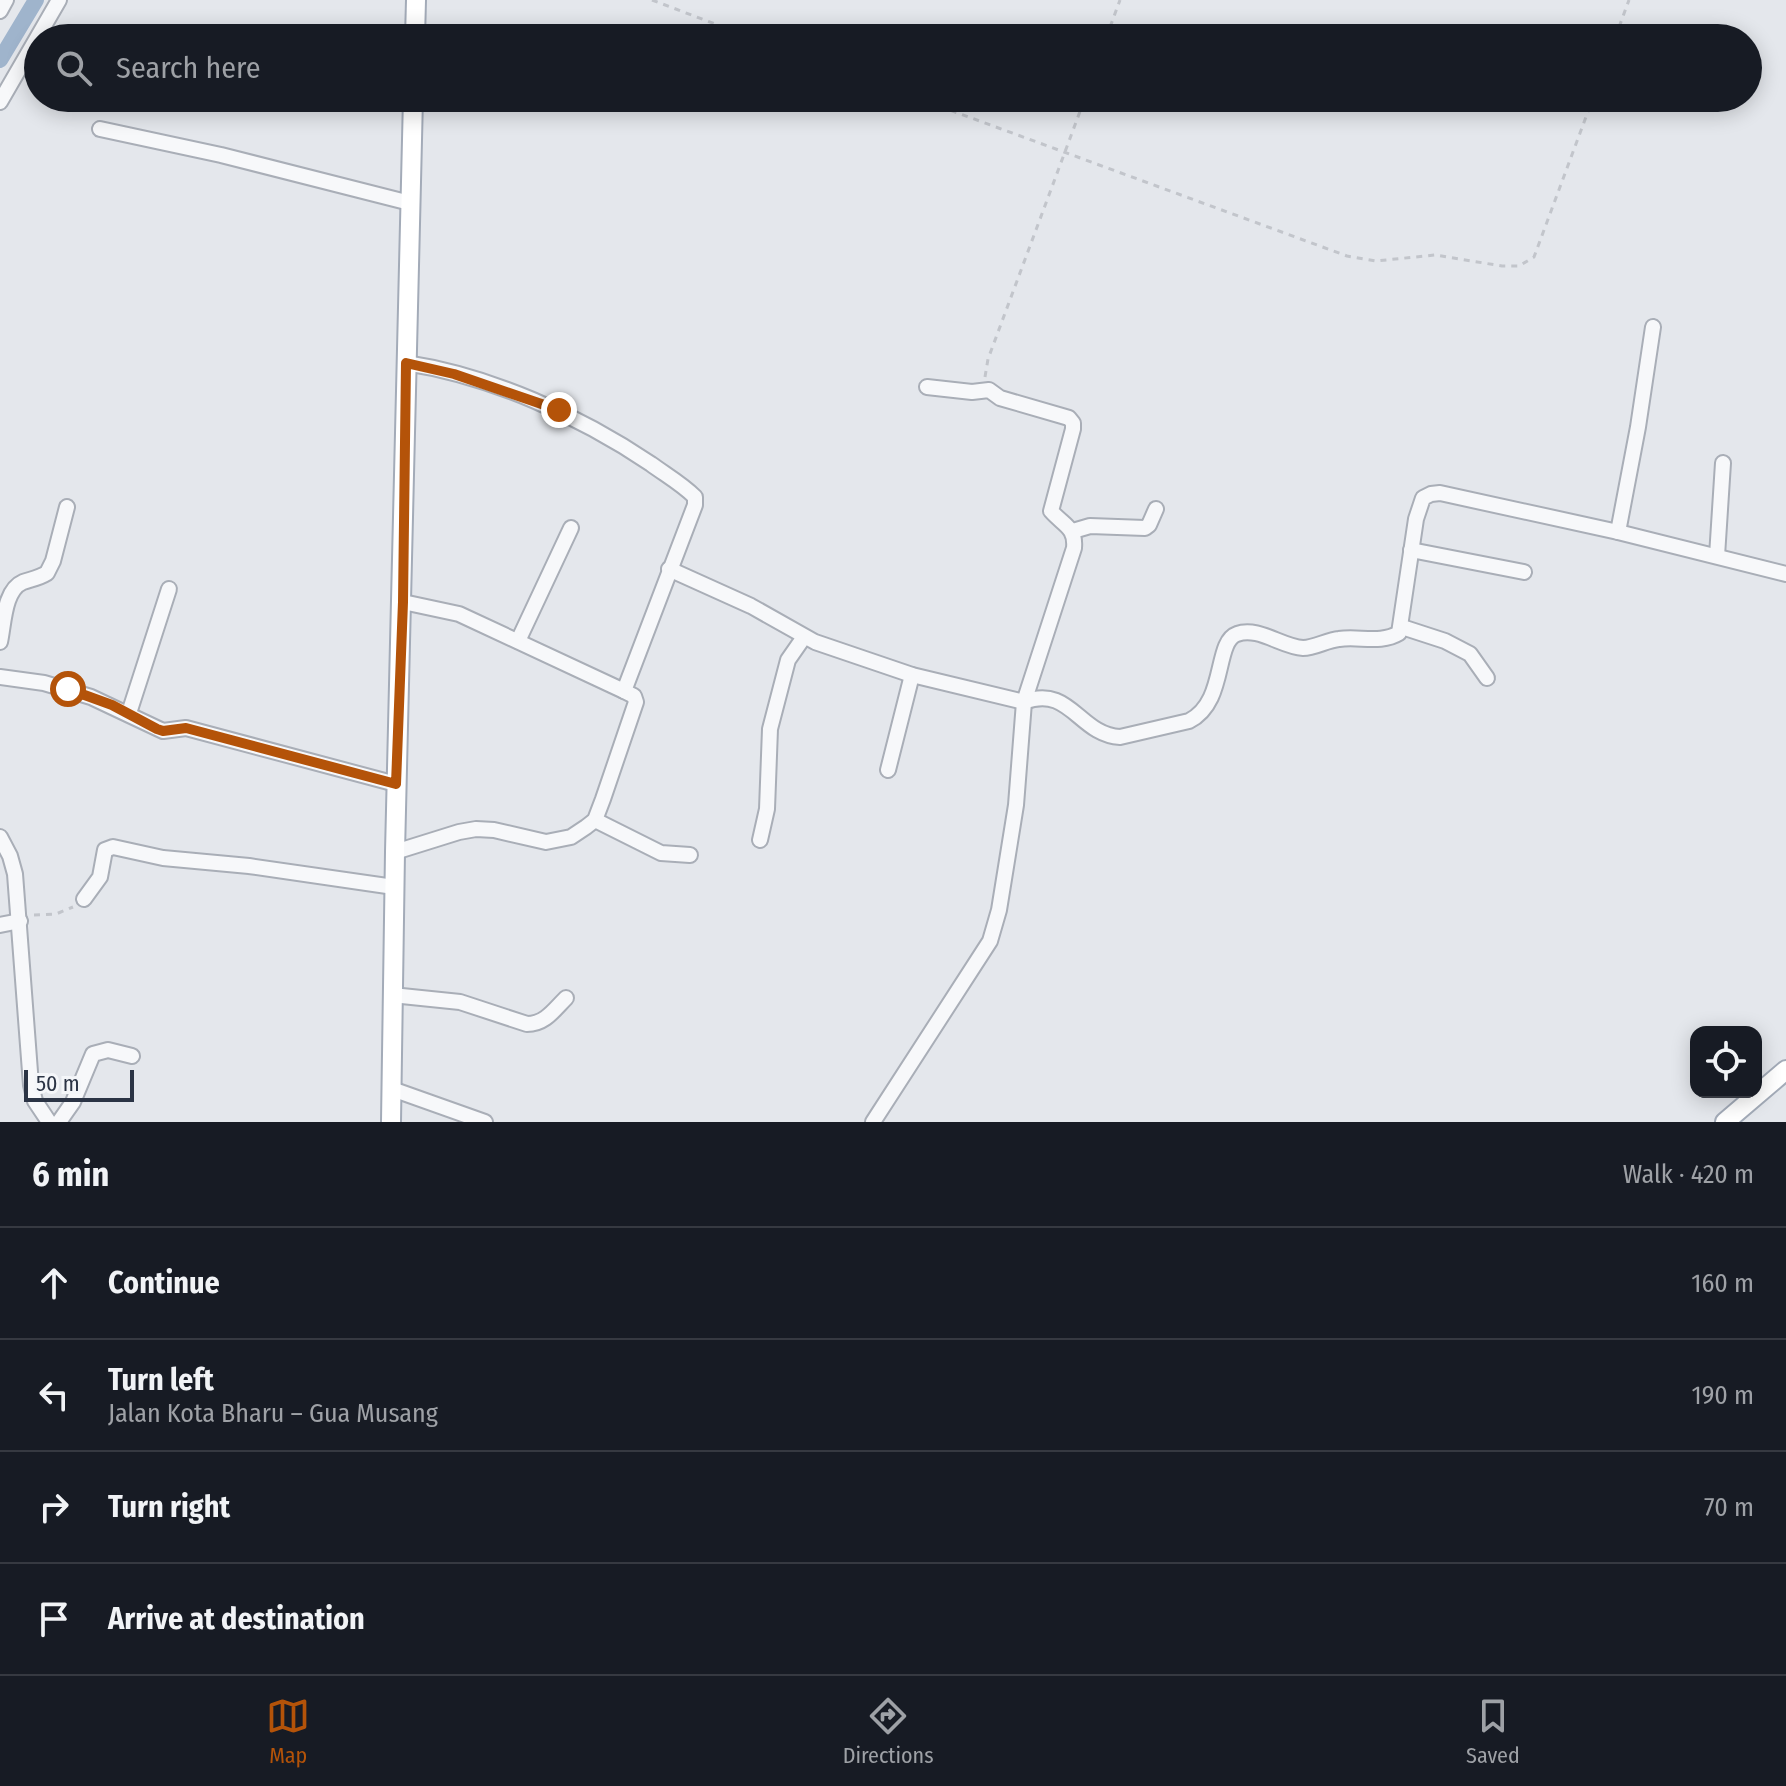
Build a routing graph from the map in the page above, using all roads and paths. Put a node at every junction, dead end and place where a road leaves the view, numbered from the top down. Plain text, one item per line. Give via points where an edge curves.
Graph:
1 (6, 0) edge
2 (59, 0) edge
3 (416, 0) edge
4 (652, 0) edge
5 (1120, 0) edge
6 (1629, 0) edge
7 (0, 11) edge
8 (45, 24) edge
9 (415, 24) edge
10 (715, 24) edge
11 (1111, 24) edge
12 (1620, 24) edge
13 (24, 61) edge
14 (0, 102) edge
15 (413, 112) edge
16 (956, 112) edge
17 (1080, 112) edge
18 (1588, 112) edge
19 (100, 129) dead end
20 (1065, 151) junction
21 (410, 203) junction
22 (1653, 327) dead end
23 (406, 363) junction
24 (927, 387) dead end
25 (989, 390) junction
26 (1723, 463) dead end
27 (67, 507) dead end
28 (1156, 509) dead end
29 (571, 528) dead end
30 (1073, 531) junction
31 (1618, 532) junction
32 (1411, 550) junction
33 (1717, 556) junction
34 (669, 569) junction
35 (1524, 572) dead end
36 (1786, 574) edge
37 (169, 589) dead end
38 (403, 602) junction
39 (1402, 627) junction
40 (804, 637) junction
41 (518, 641) junction
42 (0, 642) edge
43 (912, 675) junction
44 (0, 677) edge
45 (1487, 678) dead end
46 (624, 691) junction
47 (1024, 702) junction
48 (129, 713) junction
49 (888, 770) dead end
50 (396, 784) junction
51 (595, 820) junction
52 (0, 837) edge
53 (760, 840) dead end
54 (395, 852) junction
55 (690, 855) dead end
56 (394, 887) junction
57 (84, 899) joint
58 (20, 921) junction
59 (0, 925) edge
60 (392, 995) junction
61 (566, 998) dead end
62 (132, 1056) dead end
63 (1786, 1070) edge
64 (392, 1089) junction
65 (49, 1122) edge
66 (59, 1122) edge
67 (391, 1122) edge
68 (485, 1122) edge
69 (873, 1122) edge
70 (1725, 1122) edge

1 - 7 street
2 - 8 street
3 - 9 main road
4 - 10 path
5 - 11 path
6 - 12 path
13 - 14 street
15 - 21 main road
16 - 20 path
17 - 20 path
18 - 20 path via 1534,257 1519,266 1435,255 1376,261 1347,256
19 - 21 street
20 - 25 path via 988,359
21 - 23 main road
22 - 31 street
23 - 34 street via 559,410 682,485 695,497 695,505
23 - 38 main road
24 - 25 street
25 - 30 street via 1073,423 1051,511
26 - 33 street
27 - 42 street via 47,573 21,583 8,600
28 - 30 street via 1145,528 1090,526
29 - 41 street
30 - 47 street via 1074,548
31 - 32 street via 1440,493 1423,498
31 - 33 street
32 - 35 street
32 - 39 street
33 - 36 street
34 - 40 street
34 - 46 street
37 - 48 street
38 - 41 street via 459,614
38 - 50 main road
39 - 45 street via 1470,654
39 - 47 street via 1388,639 1342,638 1303,648 1255,634 1233,635 1211,701 1198,717 1120,737 1097,731 1060,701 1048,697
40 - 43 street
40 - 53 street via 788,660 770,729 767,809
41 - 46 street
43 - 47 street
43 - 49 street
44 - 48 street via 68,689
46 - 51 street via 636,702
47 - 69 street via 1016,805 990,941
48 - 50 street via 163,731 186,728
50 - 54 main road
51 - 54 street via 558,841 476,829
51 - 55 street via 661,853
52 - 58 street via 15,874
54 - 56 main road
56 - 57 street via 113,847 105,850 100,877
56 - 60 main road
57 - 58 path via 64,912
58 - 59 street
58 - 65 street via 31,1085
60 - 61 street via 460,1002 527,1024 544,1021
60 - 64 main road
62 - 66 street via 108,1050 93,1054
63 - 70 main road
64 - 67 main road
64 - 68 street

